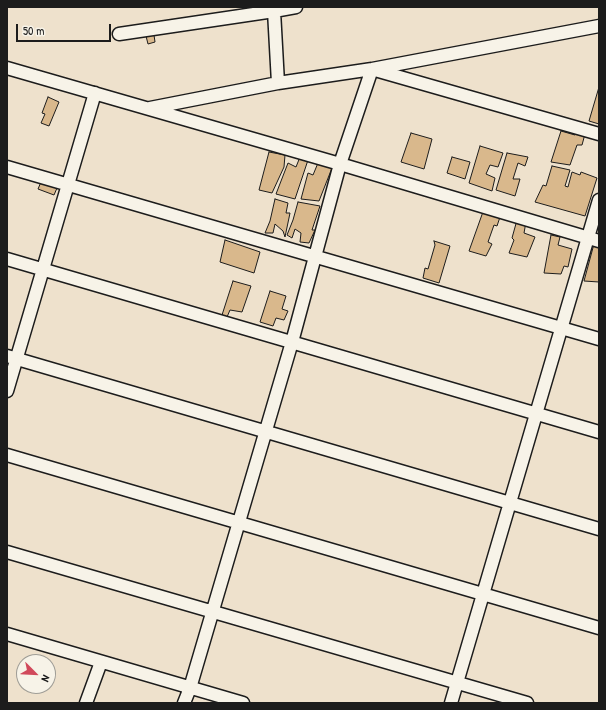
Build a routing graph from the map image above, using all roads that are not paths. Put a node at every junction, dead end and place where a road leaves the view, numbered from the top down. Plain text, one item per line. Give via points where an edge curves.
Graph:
1 (296, 7) edge
2 (274, 11) junction
3 (599, 26) edge
4 (119, 34) dead end
5 (7, 68) edge
6 (372, 69) junction
7 (278, 83) junction
8 (95, 93) junction
9 (147, 109) junction
10 (599, 134) edge
11 (340, 164) junction
12 (7, 167) edge
13 (68, 184) junction
14 (599, 200) edge
15 (594, 239) edge
16 (314, 256) junction
17 (7, 259) edge
18 (43, 269) junction
19 (561, 328) junction
20 (599, 340) edge
21 (292, 342) junction
22 (12, 358) edge
23 (7, 391) edge
24 (536, 414) junction
25 (266, 432) junction
26 (599, 432) edge
27 (7, 455) edge
28 (510, 503) junction
29 (239, 523) junction
30 (599, 529) edge
31 (7, 552) edge
32 (483, 594) junction
33 (213, 611) junction
34 (599, 628) edge
35 (7, 634) edge
36 (102, 662) junction
37 (457, 683) junction
38 (190, 688) junction
39 (86, 703) edge
40 (184, 703) edge
41 (243, 703) edge
42 (451, 703) edge
43 (527, 703) edge

1 - 2 street
2 - 4 street
2 - 7 street
3 - 6 street
5 - 8 street
6 - 7 street
6 - 10 street
6 - 11 street
7 - 9 street
8 - 9 street
8 - 13 street
9 - 11 street
11 - 15 street
11 - 16 street
12 - 13 street
13 - 16 street
13 - 18 street
14 - 15 street
15 - 19 street
16 - 19 street
16 - 21 street
17 - 18 street
18 - 21 street
18 - 22 street
19 - 20 street
19 - 24 street
21 - 24 street
21 - 25 street
22 - 23 street
22 - 25 street
24 - 26 street
24 - 28 street
25 - 28 street
25 - 29 street
27 - 29 street
28 - 30 street
28 - 32 street
29 - 32 street
29 - 33 street
31 - 33 street
32 - 34 street
32 - 37 street
33 - 37 street
33 - 38 street
35 - 36 street
36 - 38 street
36 - 39 street
37 - 42 street
37 - 43 street
38 - 40 street
38 - 41 street

